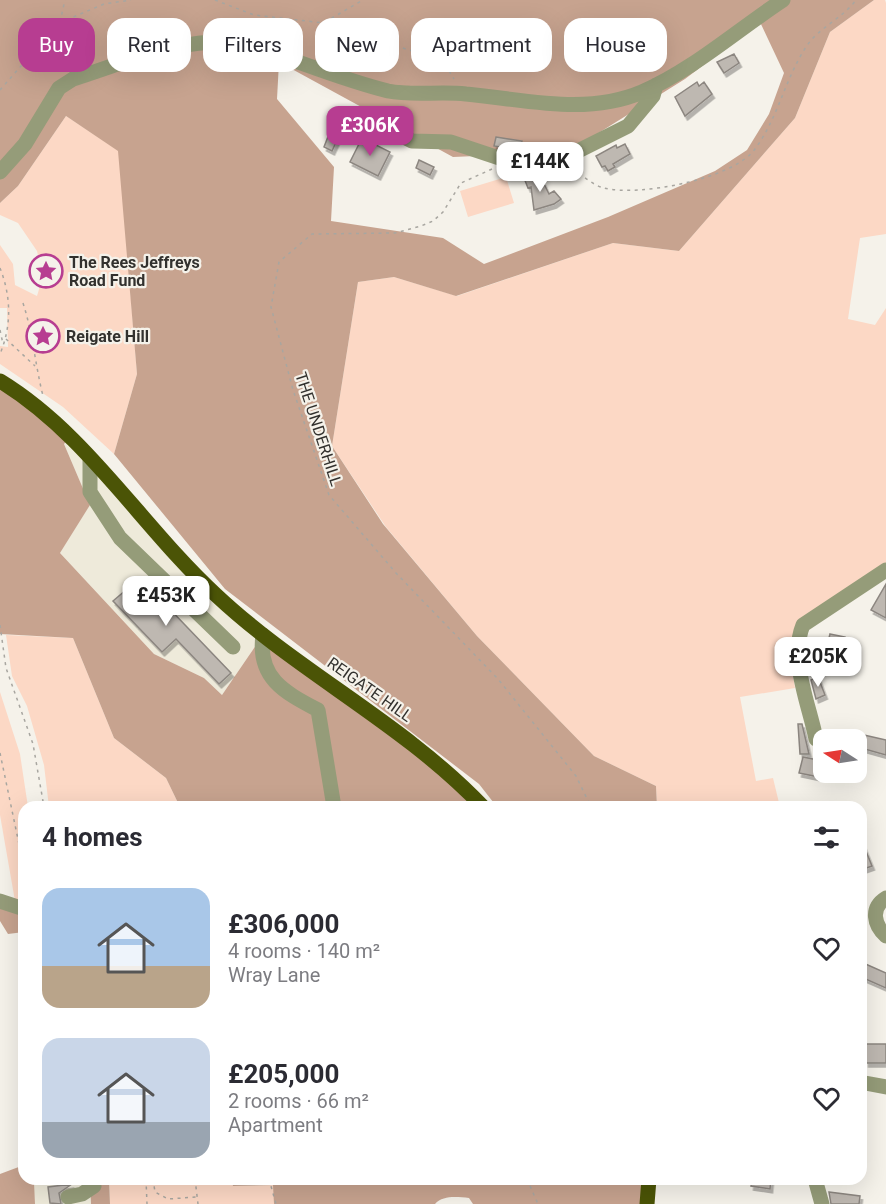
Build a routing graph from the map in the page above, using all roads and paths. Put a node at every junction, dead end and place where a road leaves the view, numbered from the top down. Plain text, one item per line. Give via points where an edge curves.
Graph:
1 (65, 0) edge
2 (131, 0) edge
3 (215, 0) edge
4 (363, 0) edge
5 (783, 0) edge
6 (856, 0) edge
7 (60, 18) edge
8 (71, 18) edge
9 (331, 18) edge
10 (315, 21) edge
11 (399, 47) edge
12 (18, 70) edge
13 (656, 85) junction
14 (0, 90) edge
15 (465, 94) junction
16 (367, 118) dead end
17 (502, 159) junction
18 (560, 160) junction
19 (0, 172) edge
20 (0, 267) edge
21 (23, 303) dead end
22 (0, 330) edge
23 (33, 335) junction
24 (40, 336) dead end
25 (6, 339) junction
26 (4, 345) junction
27 (0, 354) edge
28 (36, 366) junction
29 (0, 381) edge
30 (48, 417) junction
31 (90, 460) junction
32 (886, 570) edge
33 (0, 625) edge
34 (263, 635) junction
35 (233, 647) dead end
36 (813, 729) edge
37 (0, 753) edge
38 (43, 801) edge
39 (333, 801) edge
40 (477, 801) edge
41 (588, 801) edge
42 (18, 839) edge
43 (886, 898) edge
44 (0, 901) edge
45 (18, 907) edge
46 (886, 936) edge
47 (867, 1083) edge
48 (886, 1087) edge
49 (146, 1185) edge
50 (154, 1185) edge
51 (196, 1185) edge
52 (270, 1185) edge
53 (530, 1185) edge
54 (649, 1185) edge
55 (817, 1185) edge
56 (94, 1186) dead end
57 (68, 1197) dead end
58 (197, 1197) junction
59 (147, 1204) edge
60 (198, 1204) edge
61 (276, 1204) edge
62 (538, 1204) edge
63 (647, 1204) edge
64 (822, 1204) edge

1 - 7 path
2 - 8 path via 104,4
3 - 10 path via 254,15
4 - 9 path
5 - 13 street via 699,60
6 - 18 path via 808,44 754,152 716,174 657,190 603,188
11 - 15 path via 428,56 448,69
12 - 14 path
13 - 15 street via 600,103 539,103
13 - 18 street via 653,96 628,126
15 - 19 street via 389,91 245,44 224,40 188,44 73,79 59,88 26,144
16 - 17 street via 412,141 451,142
17 - 18 street
17 - 41 path, THE UNDERHILL via 493,168 461,183 443,212 427,224 395,233 312,234 279,262 271,307 293,390 329,495 396,573 498,679 576,776
20 - 25 path via 7,285
21 - 23 path
22 - 26 path
23 - 24 path
23 - 28 path
25 - 26 path
25 - 28 path
26 - 27 path
28 - 30 path
29 - 30 main road, REIGATE HILL
30 - 31 main road, REIGATE HILL
31 - 34 main road, REIGATE HILL via 171,551
31 - 35 street via 90,492 120,538
32 - 36 street via 802,625 798,648
33 - 38 path via 6,668 33,744
34 - 39 street via 263,663 269,675 289,695 318,710
34 - 40 main road, REIGATE HILL via 405,736
37 - 42 path
43 - 46 street via 875,913
44 - 45 street
47 - 48 street
49 - 59 path
50 - 58 path via 155,1192 168,1199
51 - 58 path
52 - 61 path
53 - 62 path
54 - 63 main road
55 - 64 street
56 - 57 street
58 - 60 path

